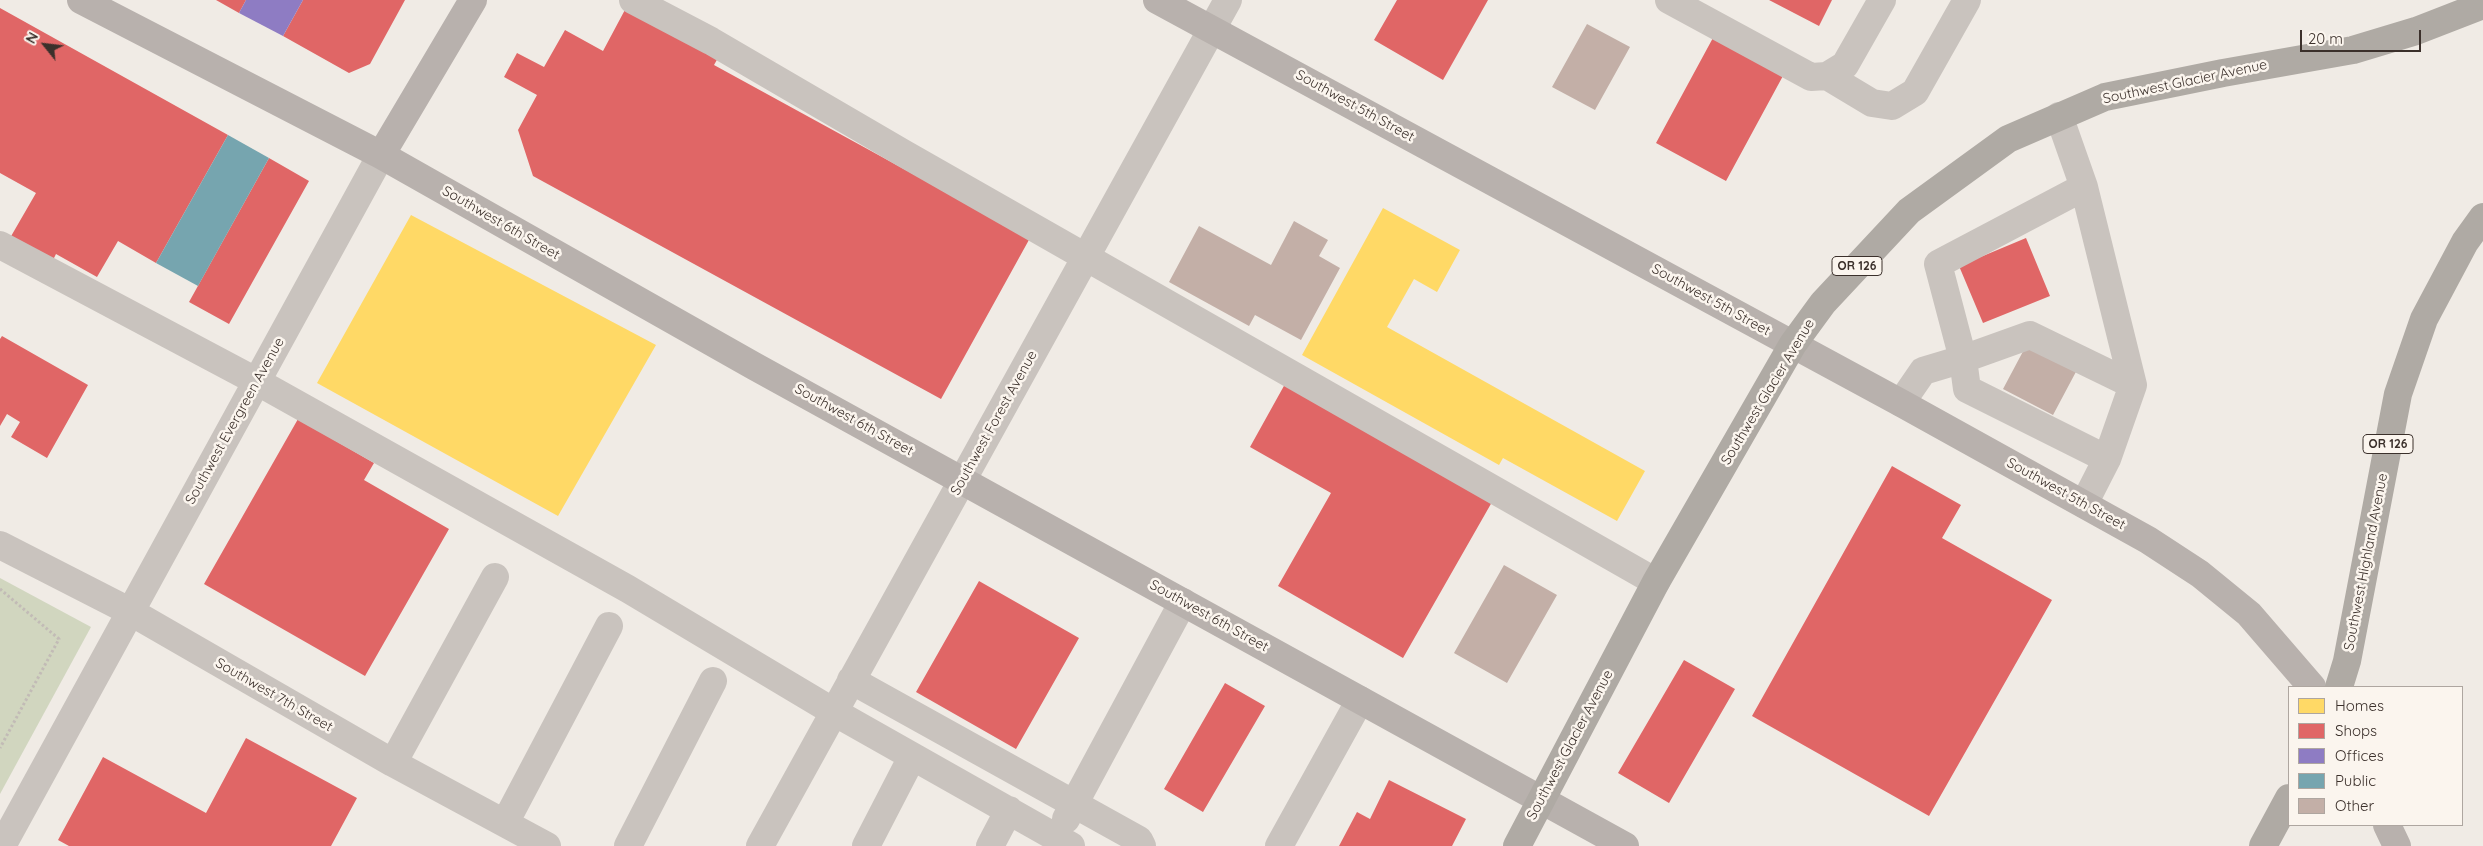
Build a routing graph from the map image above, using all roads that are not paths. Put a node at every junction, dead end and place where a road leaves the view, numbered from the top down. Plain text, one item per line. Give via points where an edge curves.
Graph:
1 (81, 0) edge
2 (473, 0) edge
3 (633, 0) edge
4 (1157, 0) edge
5 (1228, 0) edge
6 (1669, 0) edge
7 (1882, 0) edge
8 (1967, 0) edge
9 (2460, 0) edge
10 (2483, 5) edge
11 (1213, 29) junction
12 (2416, 31) junction
13 (1827, 76) junction
14 (2059, 116) junction
15 (382, 155) junction
16 (2084, 187) junction
17 (2483, 217) edge
18 (0, 245) edge
19 (1086, 256) junction
20 (1793, 344) junction
21 (1963, 359) junction
22 (256, 381) junction
23 (2133, 384) junction
24 (1900, 403) junction
25 (2107, 459) junction
26 (962, 480) junction
27 (2084, 504) junction
28 (0, 545) edge
29 (495, 577) dead end
30 (1656, 582) junction
31 (1183, 602) junction
32 (131, 612) junction
33 (609, 626) dead end
34 (852, 680) junction
35 (713, 682) dead end
36 (2311, 686) edge
37 (2339, 686) edge
38 (1360, 700) junction
39 (834, 712) junction
40 (912, 757) junction
41 (393, 763) junction
42 (1541, 800) junction
43 (2288, 800) edge
44 (1075, 803) junction
45 (1009, 810) junction
46 (505, 823) junction
47 (2387, 826) edge
48 (1064, 842) edge
49 (2, 846) edge
50 (548, 846) edge
51 (628, 846) edge
52 (760, 846) edge
53 (866, 846) edge
54 (990, 846) edge
55 (1142, 846) edge
56 (1279, 846) edge
57 (1517, 846) edge
58 (1625, 846) edge
59 (2263, 846) edge
60 (2397, 846) edge

1 - 15 main road, Southwest 6th Street
2 - 15 main road, Southwest Evergreen Avenue
3 - 19 street via 711,41
4 - 11 main road, Southwest 5th Street
5 - 11 street, Southwest Forest Avenue
6 - 13 street via 1811,77
7 - 13 street via 1845,65
8 - 13 street via 1915,92 1892,106 1872,103
9 - 12 highway, OR 126
10 - 12 highway, Southwest Glacier Avenue
11 - 19 street, Southwest Forest Avenue
11 - 20 main road, Southwest 5th Street
12 - 14 highway, Southwest Glacier Avenue / OR 126 via 2352,50 2105,97
14 - 16 street
14 - 20 highway, Southwest Glacier Avenue / OR 126 via 2008,139 1910,211 1822,303
15 - 22 street, Southwest Evergreen Avenue
15 - 26 main road, Southwest 6th Street
16 - 21 street via 1938,264
16 - 23 street
17 - 37 highway, Southwest Highland Avenue / OR 126 via 2465,242 2424,319 2398,394 2347,661
18 - 22 street
19 - 26 street, Southwest Forest Avenue
19 - 30 street
20 - 24 main road, Southwest 5th Street
20 - 30 highway, Southwest Glacier Avenue / OR 126
21 - 23 street via 2030,335
21 - 24 street via 1922,371
21 - 25 street via 1967,390
22 - 32 street, Southwest Evergreen Avenue
22 - 39 street via 628,589
23 - 25 street
24 - 27 main road, Southwest 5th Street
25 - 27 street
26 - 31 main road, Southwest 6th Street
26 - 34 street, Southwest Forest Avenue
27 - 36 main road, Southwest 5th Street via 2200,574 2249,614
28 - 32 street, Southwest 7th Street
29 - 41 street
30 - 42 highway, Southwest Glacier Avenue / OR 126
31 - 38 main road, Southwest 6th Street
31 - 44 street
32 - 41 street, Southwest 7th Street
32 - 49 street, Southwest Evergreen Avenue
33 - 46 street
34 - 39 street, Southwest Forest Avenue
34 - 44 street
35 - 51 street
38 - 42 main road, Southwest 6th Street
38 - 56 street
39 - 40 street
39 - 52 street, Southwest Forest Avenue
40 - 45 street
40 - 53 street
41 - 46 street, Southwest 7th Street
42 - 57 highway, Southwest Glacier Avenue / OR 126
42 - 58 main road, Southwest 6th Street
43 - 59 highway
44 - 48 street
44 - 55 street via 1139,840
45 - 48 street
45 - 54 street
46 - 50 street, Southwest 7th Street
47 - 60 main road

